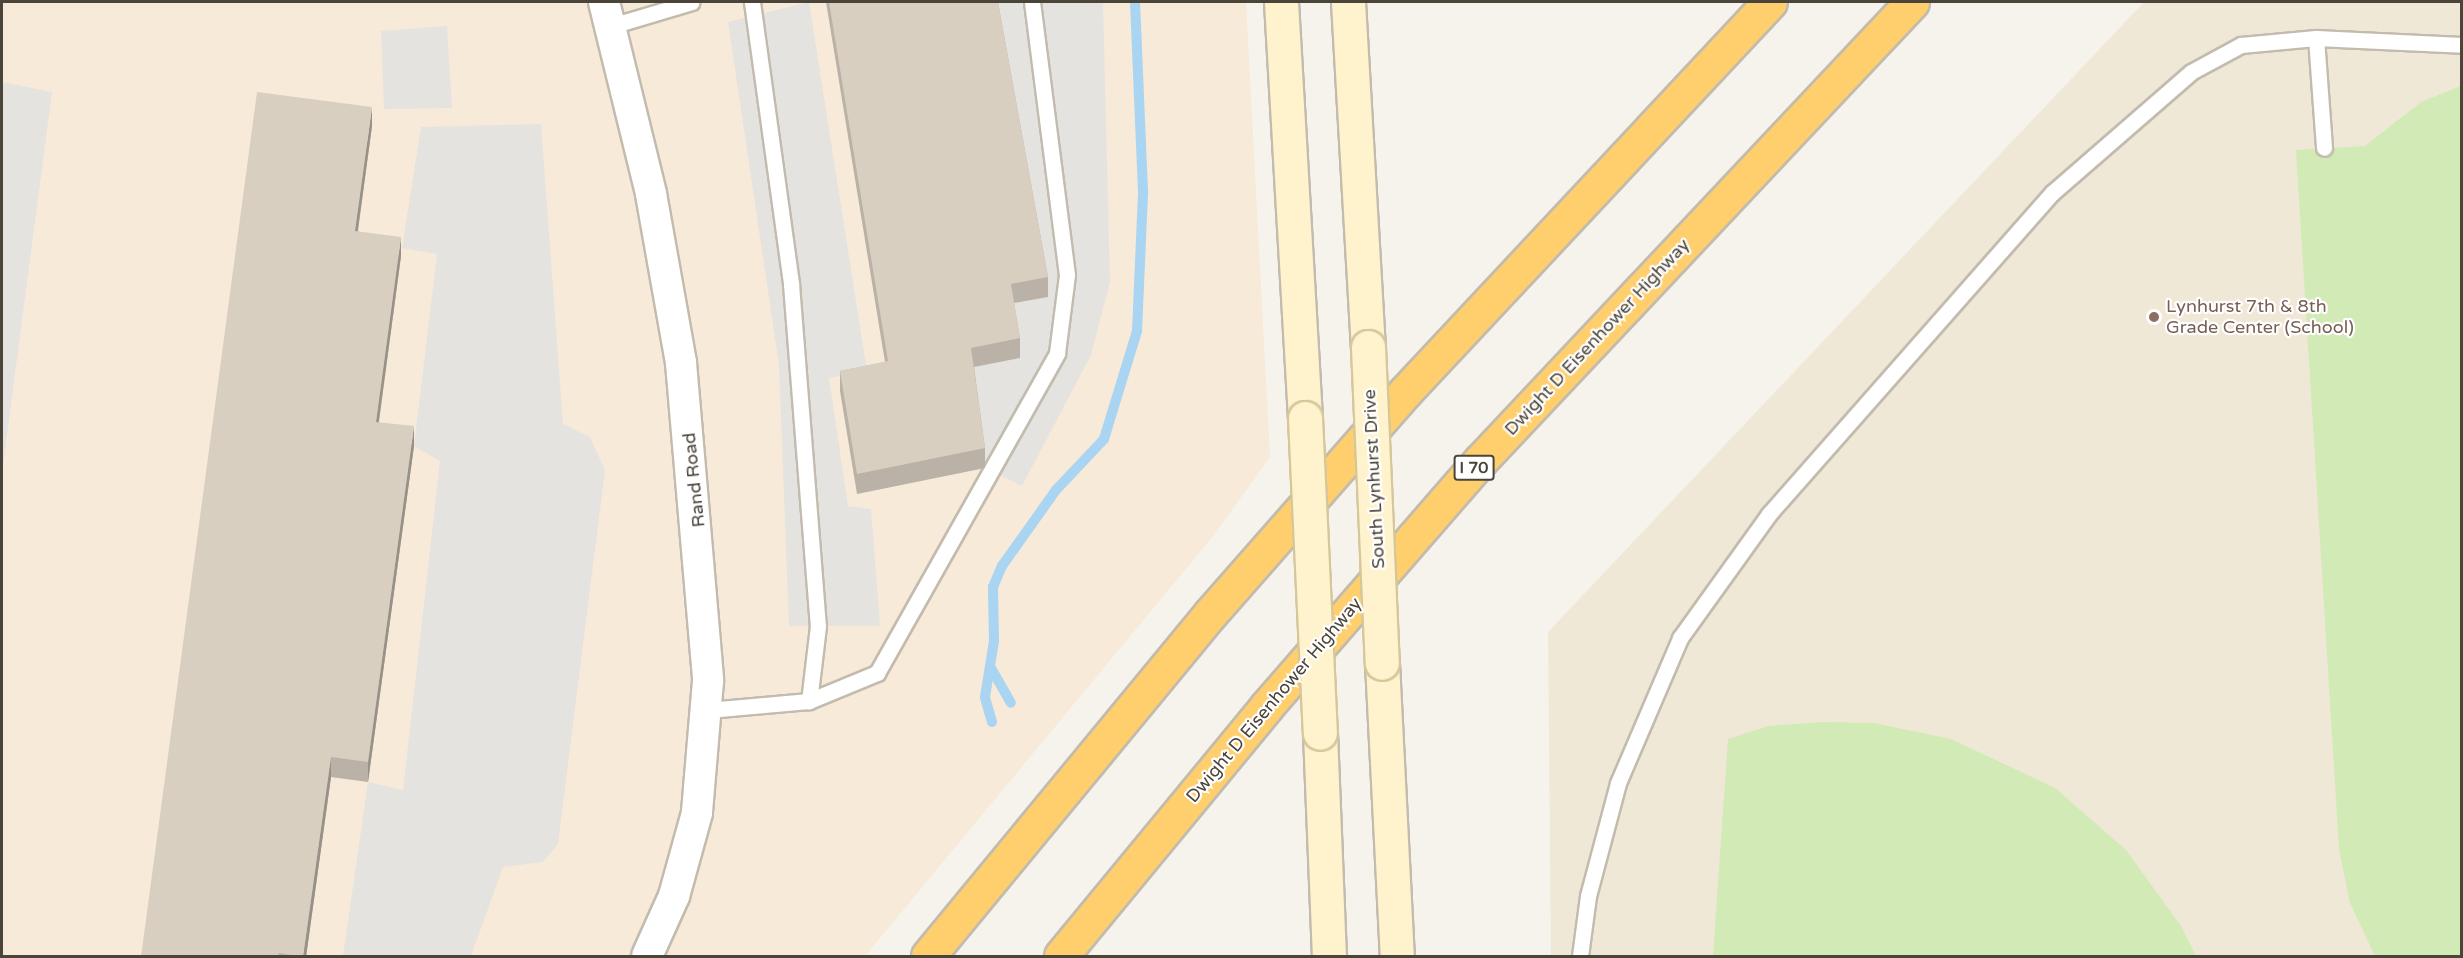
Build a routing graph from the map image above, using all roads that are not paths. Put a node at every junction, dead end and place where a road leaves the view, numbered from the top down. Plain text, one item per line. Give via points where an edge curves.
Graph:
1 (692, 2) edge
2 (752, 2) edge
3 (1032, 2) edge
4 (1281, 2) edge
5 (1348, 2) edge
6 (1770, 2) edge
7 (1912, 2) edge
8 (607, 14) edge
9 (2316, 38) junction
10 (2462, 45) edge
11 (2324, 148) dead end
12 (808, 701) junction
13 (708, 710) junction
14 (647, 957) edge
15 (928, 957) edge
16 (1061, 957) edge
17 (1329, 957) edge
18 (1397, 957) edge
19 (1580, 957) edge

1 - 8 lane
2 - 12 lane via 792,296 818,626
3 - 12 lane via 1067,275 1057,353 877,673
4 - 17 main road, bridge via 1305,418
5 - 18 main road, South Lynhurst Drive, bridge
6 - 15 highway via 1405,392 1210,614
7 - 16 highway, Dwight D Eisenhower Highway / I 70 via 1481,460 1266,707
8 - 13 street, Rand Road via 651,194 681,363 700,535
9 - 10 lane
9 - 11 lane
9 - 19 lane via 2250,43 2215,57 2087,157 1769,514 1686,630 1650,701 1601,840
12 - 13 lane
13 - 14 street, Rand Road via 705,764 690,843

